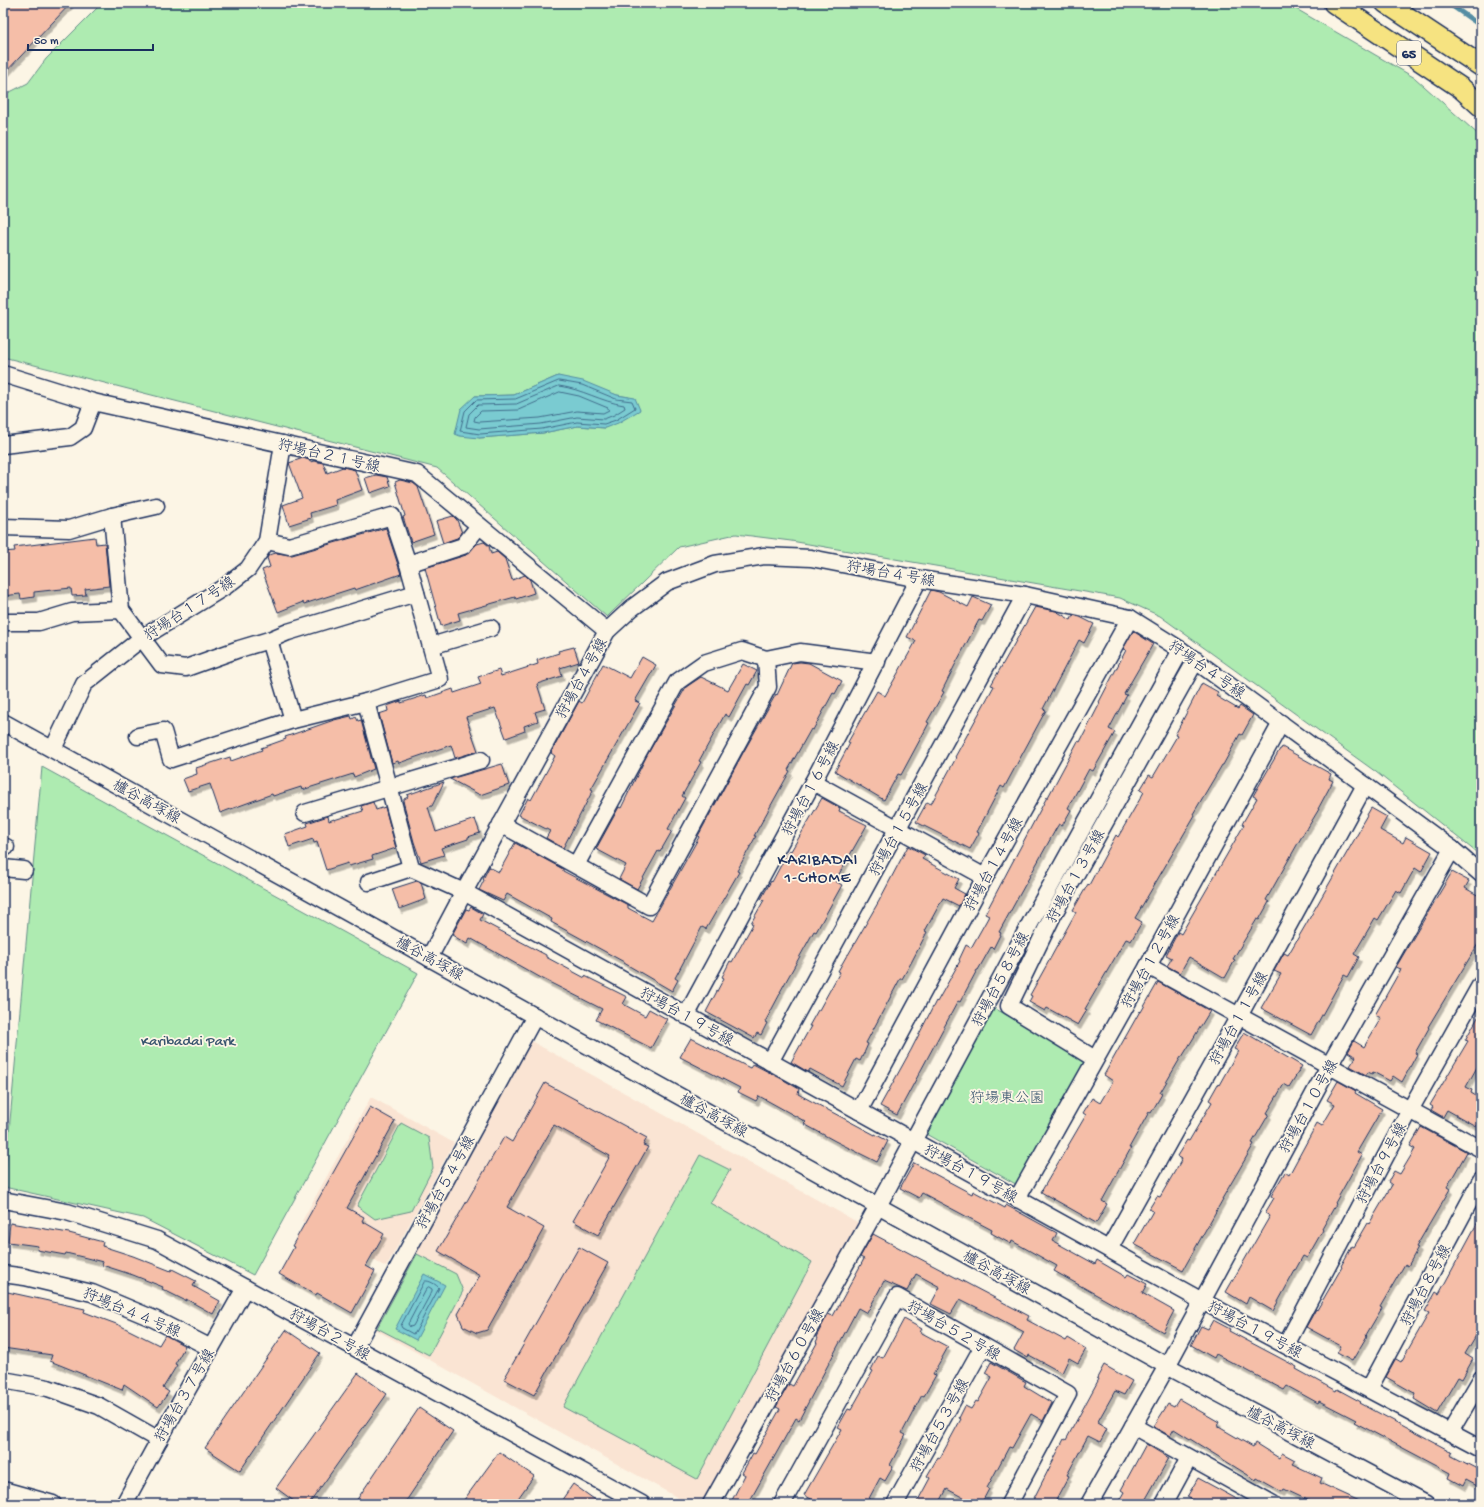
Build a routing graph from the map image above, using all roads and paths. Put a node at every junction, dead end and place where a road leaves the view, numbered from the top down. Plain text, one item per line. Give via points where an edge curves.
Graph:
1 (1334, 3) edge
2 (1386, 3) edge
3 (1481, 66) edge
4 (1481, 106) edge
5 (3, 374) edge
6 (93, 402) junction
7 (282, 444) junction
8 (3, 445) edge
9 (156, 506) dead end
10 (112, 516) junction
11 (479, 526) junction
12 (3, 527) edge
13 (267, 541) junction
14 (408, 564) junction
15 (919, 579) junction
16 (416, 593) junction
17 (1025, 595) junction
18 (121, 610) junction
19 (1130, 618) junction
20 (3, 622) edge
21 (491, 628) dead end
22 (607, 631) junction
23 (142, 638) junction
24 (269, 640) junction
25 (431, 646) junction
26 (1181, 650) junction
27 (766, 659) junction
28 (1196, 660) junction
29 (877, 662) junction
30 (366, 702) junction
31 (293, 720) junction
32 (3, 722) edge
33 (1281, 723) junction
34 (138, 736) dead end
35 (53, 749) junction
36 (481, 760) dead end
37 (813, 782) junction
38 (1365, 785) junction
39 (389, 788) junction
40 (305, 813) dead end
41 (501, 824) junction
42 (898, 828) junction
43 (1452, 849) junction
44 (576, 865) junction
45 (3, 868) edge
46 (411, 868) junction
47 (24, 870) dead end
48 (1481, 874) edge
49 (985, 877) junction
50 (369, 882) dead end
51 (464, 892) junction
52 (429, 958) junction
53 (1148, 966) junction
54 (1481, 984) edge
55 (535, 1016) junction
56 (686, 1016) junction
57 (1239, 1016) junction
58 (1096, 1059) junction
59 (770, 1062) junction
60 (1329, 1066) junction
61 (1410, 1110) junction
62 (859, 1111) junction
63 (913, 1141) junction
64 (1481, 1149) edge
65 (1481, 1180) edge
66 (1017, 1199) junction
67 (3, 1200) edge
68 (878, 1206) junction
69 (1109, 1250) junction
70 (3, 1274) edge
71 (245, 1288) junction
72 (1202, 1301) junction
73 (1286, 1345) junction
74 (983, 1346) junction
75 (354, 1347) junction
76 (211, 1348) junction
77 (1167, 1366) junction
78 (1481, 1378) edge
79 (3, 1380) edge
80 (1369, 1389) junction
81 (1133, 1426) junction
82 (1450, 1432) junction
83 (159, 1440) junction
84 (1481, 1448) edge
85 (1190, 1458) junction
86 (3, 1490) edge
87 (54, 1504) edge
88 (124, 1504) edge
89 (642, 1504) edge
90 (711, 1504) edge
91 (782, 1504) edge
92 (895, 1504) edge
93 (1009, 1504) edge
94 (1089, 1504) edge
95 (1164, 1504) edge
96 (1273, 1504) edge
97 (1426, 1504) edge

1 - 4 main road, 65 via 1461,88
2 - 3 main road, 65
5 - 6 street, 狩場台２１号線
6 - 7 street, 狩場台２１号線
6 - 8 street via 83,428 70,437
7 - 11 street, 狩場台２１号線 via 417,474
7 - 13 street, 狩場台１７号線
9 - 10 street
10 - 12 street via 69,529
10 - 18 street
11 - 14 street via 463,546
11 - 22 street, 狩場台２１号線
13 - 14 street via 289,546 392,516
13 - 23 street, 狩場台１７号線 via 248,569 226,586
14 - 16 street
15 - 17 street, 狩場台４号線
15 - 22 street, 狩場台４号線 via 811,558 764,556 714,564 667,582 632,608
15 - 29 street, 狩場台１６号線
16 - 24 street
16 - 25 street
17 - 19 street, 狩場台４号線
17 - 42 street, 狩場台１５号線
18 - 20 street via 72,612 39,622
18 - 23 street
19 - 26 street, 狩場台４号線
19 - 49 street, 狩場台１４号線
21 - 25 street
22 - 41 street, 狩場台４号線
23 - 24 street via 162,665 186,668
23 - 35 street, 狩場台１７号線 via 84,684
24 - 31 street
25 - 30 street via 440,679
26 - 28 street, 狩場台４号線
26 - 63 street, 狩場台５８号線
27 - 29 street via 800,652
27 - 44 street via 742,651 704,663 677,682
27 - 44 street via 768,687 649,906
28 - 33 street, 狩場台４号線
28 - 58 street, 狩場台１３号線 via 1053,915 1009,1006
29 - 37 street, 狩場台１６号線
30 - 31 street
30 - 39 street
31 - 34 street via 171,759 163,730
32 - 35 street, 櫨谷高塚線
33 - 38 street, 狩場台４号線
33 - 53 street, 狩場台１２号線
35 - 52 street, 櫨谷高塚線
36 - 39 street
37 - 42 street
37 - 56 street, 狩場台１６号線
38 - 43 street, 狩場台４号線
38 - 57 street, 狩場台１１号線
39 - 40 street
39 - 46 street
41 - 44 street
41 - 51 street, 狩場台４号線
42 - 49 street
42 - 59 street, 狩場台１５号線
43 - 48 street, 狩場台４号線
43 - 60 street, 狩場台１０号線
45 - 47 street
46 - 50 street
46 - 51 street, 狩場台１９号線
49 - 62 street, 狩場台１４号線
51 - 52 street, 狩場台４号線
51 - 56 street, 狩場台１９号線
52 - 55 street, 櫨谷高塚線
53 - 57 street
53 - 58 street, 狩場台１２号線
54 - 61 street, 狩場台９号線
55 - 68 street, 櫨谷高塚線
55 - 75 street, 狩場台５４号線
56 - 59 street, 狩場台１９号線
57 - 60 street
57 - 69 street, 狩場台１１号線
58 - 66 street, 狩場台１２号線
59 - 62 street, 狩場台１９号線
60 - 61 street
60 - 72 street, 狩場台１０号線
61 - 64 street
61 - 73 street, 狩場台９号線
62 - 63 street, 狩場台１９号線
63 - 66 street, 狩場台１９号線
63 - 68 street, 狩場台５８号線
65 - 80 street, 狩場台８号線
66 - 69 street, 狩場台１９号線
67 - 71 street, 狩場台２号線 via 67,1212 157,1240
68 - 77 street, 櫨谷高塚線
68 - 90 street, 狩場台６０号線
69 - 72 street, 狩場台１９号線
70 - 76 street, 狩場台４４号線 via 92,1293 154,1319
71 - 75 street, 狩場台２号線
71 - 76 street, 狩場台３７号線
72 - 73 street, 狩場台１９号線
72 - 77 street, 狩場台１０号線
73 - 80 street, 狩場台１９号線
74 - 91 street, 狩場台５２号線 via 896,1297
74 - 92 street, 狩場台５３号線
74 - 93 street, 狩場台５２号線 via 1068,1394
75 - 89 street, 狩場台２号線
76 - 83 street, 狩場台３７号線
77 - 81 street, 狩場台１０号線
77 - 97 street, 櫨谷高塚線
78 - 82 street
79 - 83 street via 48,1388 99,1406
80 - 82 street, 狩場台１９号線
81 - 85 street
81 - 94 street, 狩場台１０号線
82 - 84 street, 狩場台１９号線
83 - 88 street, 狩場台３７号線
85 - 95 street
85 - 96 street
86 - 87 street

